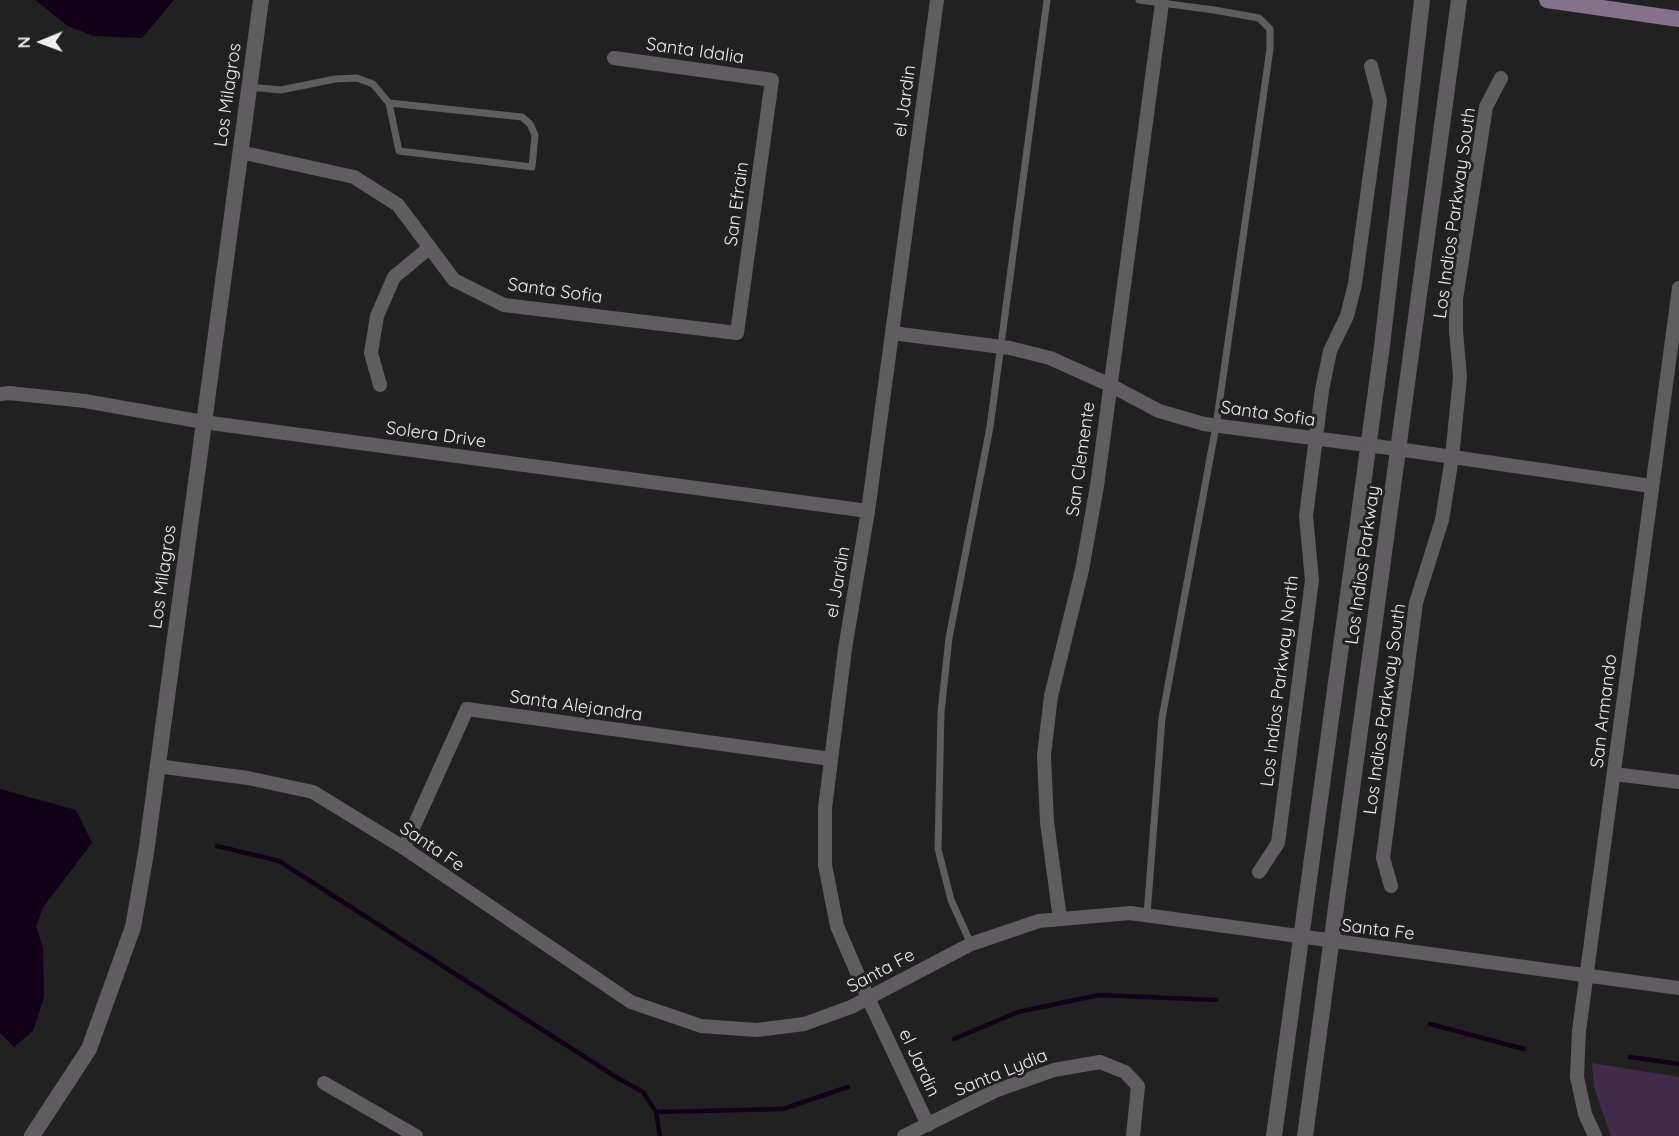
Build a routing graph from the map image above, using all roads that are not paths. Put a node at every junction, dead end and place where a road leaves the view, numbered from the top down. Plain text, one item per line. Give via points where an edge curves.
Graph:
1 (261, 0) edge
2 (937, 0) edge
3 (1047, 0) edge
4 (1139, 0) edge
5 (1422, 0) edge
6 (1459, 0) edge
7 (1547, 0) edge
8 (1162, 3) junction
9 (1679, 19) edge
10 (614, 58) dead end
11 (1371, 66) dead end
12 (1501, 78) dead end
13 (772, 80) joint
14 (249, 87) junction
15 (389, 103) junction
16 (240, 152) junction
17 (429, 248) junction
18 (1679, 288) edge
19 (1677, 311) edge
20 (737, 333) joint
21 (892, 333) junction
22 (1002, 347) junction
23 (380, 385) dead end
24 (1110, 385) junction
25 (0, 394) edge
26 (203, 422) junction
27 (1216, 426) junction
28 (1316, 439) junction
29 (1369, 446) junction
30 (1398, 449) junction
31 (1452, 457) junction
32 (1651, 486) junction
33 (868, 511) junction
34 (831, 759) junction
35 (157, 766) junction
36 (1614, 774) junction
37 (1679, 782) edge
38 (404, 848) junction
39 (1259, 872) dead end
40 (1391, 886) dead end
41 (1146, 916) junction
42 (1060, 919) junction
43 (1301, 938) junction
44 (1331, 942) junction
45 (971, 944) junction
46 (1587, 976) junction
47 (1679, 988) edge
48 (868, 998) junction
49 (324, 1083) dead end
50 (928, 1125) junction
51 (32, 1136) edge
52 (416, 1136) edge
53 (904, 1136) edge
54 (1134, 1136) edge
55 (1274, 1136) edge
56 (1305, 1136) edge
57 (1594, 1136) edge

1 - 14 street, Los Milagros
2 - 21 street, el Jardin
3 - 22 lane
4 - 8 lane
5 - 29 street, Los Indios Parkway
6 - 30 street, Los Indios Parkway
7 - 9 main road
8 - 24 street, San Clemente
8 - 27 lane via 1259,18 1270,29
10 - 13 street, Santa Idalia
11 - 28 street, Los Indios Parkway North via 1380,100 1355,284 1347,316 1330,351
12 - 31 street, Los Indios Parkway South via 1486,107 1456,299 1460,377
13 - 20 street, San Efrain
14 - 15 lane via 280,90 357,78 373,84
14 - 16 street, Los Milagros
15 - 15 lane via 399,151 532,167 535,135 522,117
16 - 17 street, Santa Sofia via 354,177 398,206
16 - 26 street, Los Milagros
17 - 20 street, Santa Sofia via 454,280 504,304
17 - 23 street via 394,277 377,316 371,353
18 - 19 street, San Armando
19 - 32 street, San Armando
21 - 22 street, Santa Sofia
21 - 33 street, el Jardin
22 - 24 street, Santa Sofia via 1050,358
22 - 45 lane via 949,638 940,712 938,849 951,900
24 - 27 street, Santa Sofia via 1160,411
24 - 42 street, San Clemente via 1090,528 1051,696 1044,755 1047,822
25 - 26 street, Solera Drive via 85,401
26 - 33 street, Solera Drive
26 - 35 street, Los Milagros
27 - 28 street, Santa Sofia
27 - 41 lane via 1162,718
28 - 29 street, Santa Sofia
28 - 39 street, Los Indios Parkway North via 1306,516 1312,580 1278,843
29 - 30 street, Santa Sofia
29 - 43 street, Los Indios Parkway
30 - 31 street, Santa Sofia
30 - 44 street, Los Indios Parkway
31 - 32 street, Santa Sofia
31 - 40 street, Los Indios Parkway South via 1442,520 1416,603 1383,858
32 - 36 street, San Armando
33 - 34 street, el Jardin
34 - 38 street, Santa Alejandra via 467,709
34 - 48 street, el Jardin via 825,808 825,865 837,926
35 - 38 street, Santa Fe via 248,778 313,792
35 - 51 street, Los Milagros via 133,927 89,1049
36 - 37 street
36 - 46 street, San Armando
38 - 48 street, Santa Fe via 631,1002 700,1026 757,1030 804,1024
41 - 42 street, Santa Fe via 1130,913
41 - 43 street, Santa Fe
42 - 45 street, Santa Fe via 1040,921
43 - 44 street, Santa Fe
43 - 55 street, Los Indios Parkway
44 - 46 street, Santa Fe
44 - 56 street, Los Indios Parkway
45 - 48 street, Santa Fe
46 - 47 street, Santa Fe
46 - 57 street, San Armando via 1577,1077
48 - 50 street, el Jardin
49 - 52 street
50 - 53 street, el Jardin
50 - 54 street, Santa Lydia via 995,1091 1054,1070 1100,1062 1125,1072 1138,1086

